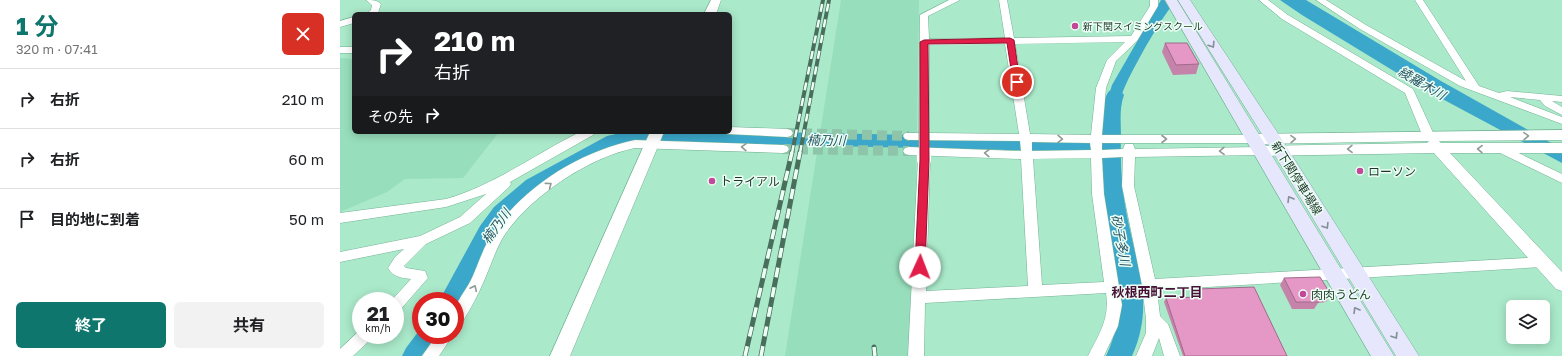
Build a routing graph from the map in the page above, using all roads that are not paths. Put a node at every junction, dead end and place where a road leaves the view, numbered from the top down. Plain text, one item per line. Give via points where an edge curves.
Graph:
1 (370, 0) edge
2 (716, 0) edge
3 (956, 0) edge
4 (1003, 0) edge
5 (1154, 0) edge
6 (1263, 0) edge
7 (1320, 0) edge
8 (1420, 0) edge
9 (1180, 2) edge
10 (373, 12) edge
11 (711, 12) edge
12 (352, 21) edge
13 (340, 24) edge
14 (1134, 39) junction
15 (1010, 40) junction
16 (924, 42) junction
17 (340, 50) edge
18 (352, 50) edge
19 (1476, 89) junction
20 (1497, 97) junction
21 (1543, 97) junction
22 (1562, 99) edge
23 (1562, 112) edge
24 (1562, 121) edge
25 (732, 131) edge
26 (787, 133) tunnel mouth
27 (585, 134) edge
28 (910, 136) tunnel mouth
29 (654, 138) edge
30 (1127, 139) junction
31 (1561, 140) edge
32 (1433, 143) junction
33 (1267, 145) junction
34 (1026, 146) junction
35 (1097, 146) junction
36 (783, 149) tunnel mouth
37 (1502, 149) junction
38 (909, 151) tunnel mouth
39 (1127, 154) junction
40 (508, 179) junction
41 (1562, 179) edge
42 (340, 218) edge
43 (423, 240) junction
44 (340, 257) edge
45 (1542, 262) junction
46 (1356, 274) junction
47 (1335, 275) junction
48 (1562, 284) edge
49 (1148, 285) junction
50 (1112, 287) junction
51 (1035, 292) junction
52 (404, 296) edge
53 (919, 297) junction
54 (464, 306) edge
55 (1153, 319) junction
56 (356, 344) edge
57 (439, 344) edge
58 (343, 356) edge
59 (430, 356) edge
60 (560, 356) edge
61 (916, 356) edge
62 (1096, 356) edge
63 (1144, 356) edge
64 (1172, 356) edge
65 (1383, 356) edge
66 (1408, 356) edge

1 - 10 street via 377,4
2 - 11 street
3 - 16 street via 924,15
4 - 15 street
5 - 14 street via 1154,6
6 - 32 street via 1285,17 1409,90
7 - 19 street via 1363,27
8 - 19 street
9 - 33 main road, 新下関停車場線
12 - 13 street
14 - 15 street
14 - 35 street via 1112,60 1101,88
15 - 16 street
15 - 34 street
16 - 53 street, bridge via 924,160
17 - 18 street
19 - 20 street
20 - 21 street via 1507,94
20 - 24 street
21 - 22 street
21 - 23 street
25 - 26 street
27 - 40 street
28 - 34 street
36 -> 29 street
54 -> 29 street via 500,232 517,212 558,178 609,149
29 - 60 street
30 -> 33 street
30 - 35 street
30 - 39 street
32 -> 31 street via 1495,136
31 - 37 street via 1519,149
32 - 33 street
37 -> 32 street
32 - 45 street
33 -> 39 street
33 -> 46 main road, 新下関停車場線
47 -> 33 main road, 新下関停車場線
34 - 35 street
34 -> 35 street
34 -> 38 street
34 - 51 street
35 - 39 street
35 - 50 street via 1098,194
37 - 41 street
39 - 49 street via 1128,186
40 - 42 street via 457,201
40 - 43 street via 503,187 465,220
43 - 44 street
43 - 52 street via 395,268 403,273 420,275
45 - 46 street
45 - 48 street
46 - 47 street
46 -> 66 main road, 新下関停車場線
47 - 49 street
65 -> 47 main road, 新下関停車場線
49 - 55 street
50 - 51 street
50 - 62 street via 1115,306 1111,326
51 - 53 street
53 - 61 street
55 - 63 street via 1153,333
55 - 64 street via 1163,328
56 - 58 street
57 - 59 street

